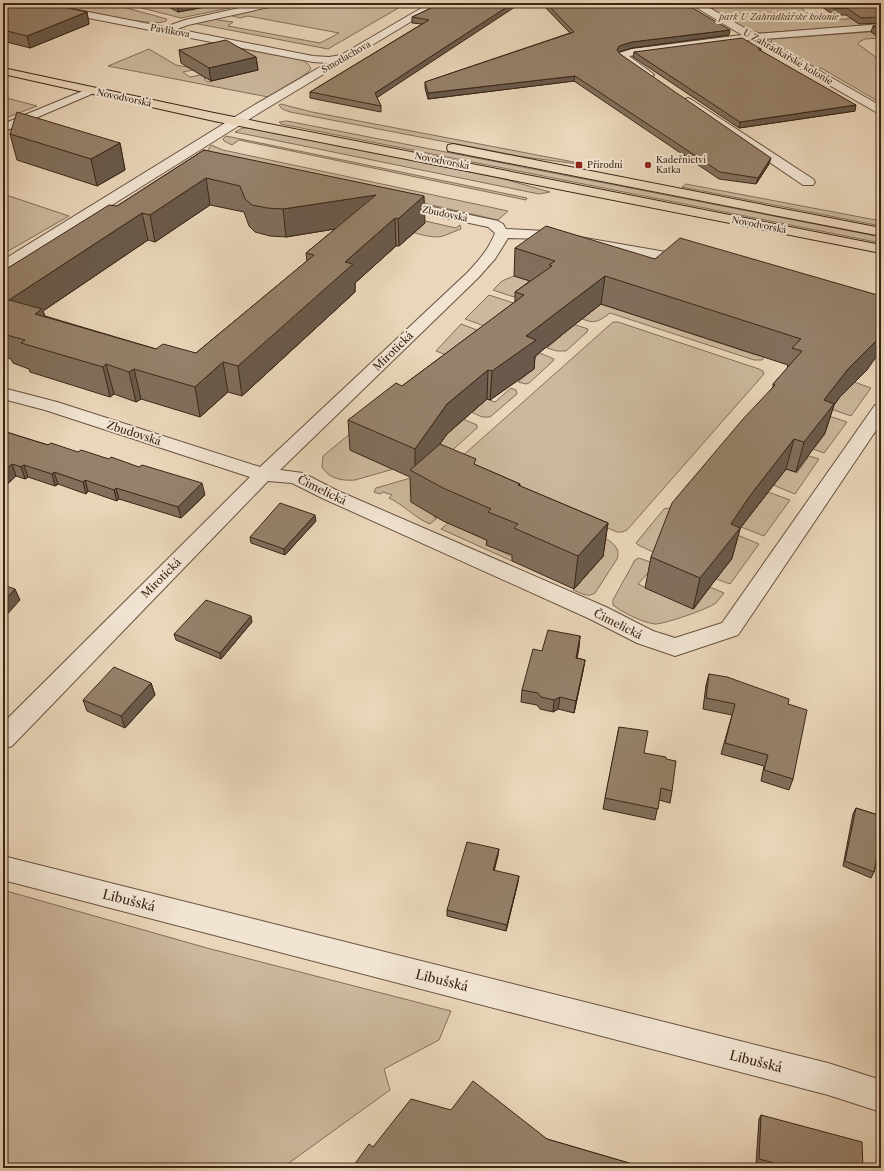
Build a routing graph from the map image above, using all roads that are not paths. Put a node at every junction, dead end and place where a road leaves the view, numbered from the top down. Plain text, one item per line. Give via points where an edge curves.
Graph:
1 (28, 3) edge
2 (275, 3) edge
3 (437, 3) edge
4 (694, 3) edge
5 (43, 4) edge
6 (881, 27) edge
7 (168, 30) junction
8 (754, 37) junction
9 (345, 57) junction
10 (313, 59) junction
11 (3, 71) edge
12 (315, 75) junction
13 (658, 81) edge
14 (90, 91) junction
15 (678, 95) edge
16 (240, 107) dead end
17 (255, 110) junction
18 (881, 111) edge
19 (278, 114) dead end
20 (238, 121) junction
21 (3, 128) edge
22 (439, 146) dead end
23 (199, 162) edge
24 (150, 175) junction
25 (808, 182) dead end
26 (384, 201) edge
27 (881, 232) edge
28 (502, 233) junction
29 (881, 249) edge
30 (700, 263) edge
31 (3, 267) edge
32 (3, 393) edge
33 (881, 409) edge
34 (263, 475) junction
35 (3, 739) edge
36 (3, 868) edge
37 (881, 1096) edge

1 - 5 street, Pavlíkova
2 - 7 street via 185,23
3 - 9 street, Smotlachova
4 - 8 street, U Zahrádkářské kolonie
5 - 7 street, Pavlíkova
6 - 8 street
7 - 10 street, Pavlíkova
8 - 13 street via 623,55 625,60
8 - 18 street, U Zahrádkářské kolonie
9 - 10 street, Pavlíkova
9 - 12 street, Smotlachova
10 - 12 street via 320,63
11 - 14 main road, Novodvorská
12 - 17 street, Smotlachova
14 - 20 main road, Novodvorská
14 - 21 street
15 - 25 street
16 - 17 main road
17 - 19 main road
17 - 20 street
20 - 24 street
20 - 29 main road, Novodvorská
22 - 27 main road, Novodvorská
23 - 24 street via 178,165
24 - 31 street
26 - 28 street, Zbudovská via 493,224
28 - 30 street via 545,235
28 - 34 street, Mirotická via 500,241 473,275
32 - 34 street, Zbudovská via 51,406
33 - 34 street, Čimelická via 730,629 675,647 645,638 598,613 336,498 296,477
34 - 35 street, Mirotická
36 - 37 street, Libušská via 828,1079

